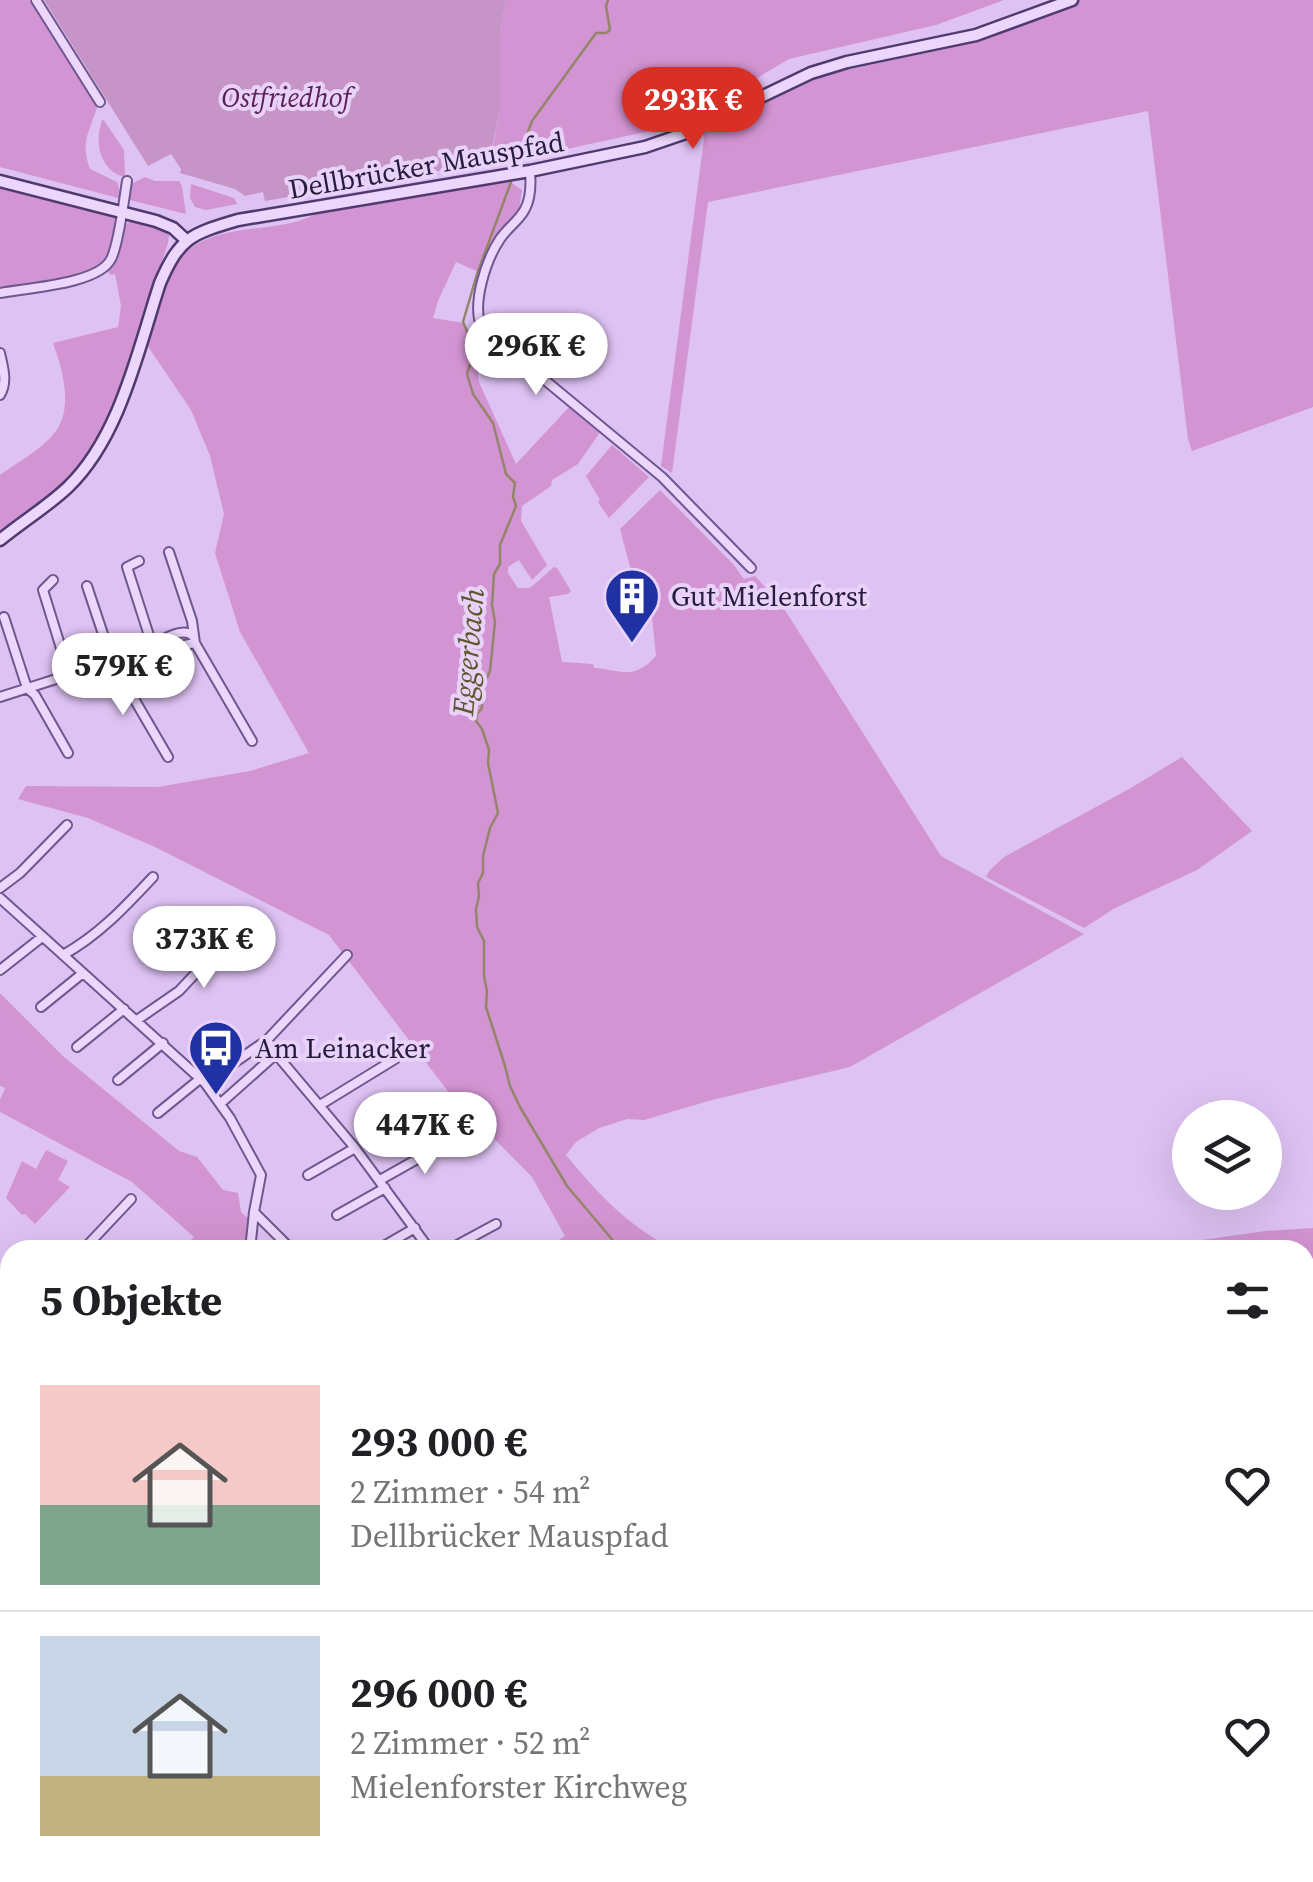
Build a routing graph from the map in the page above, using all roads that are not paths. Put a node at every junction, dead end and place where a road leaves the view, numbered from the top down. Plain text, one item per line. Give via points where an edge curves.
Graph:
1 (36, 0) edge
2 (1072, 0) edge
3 (100, 102) dead end
4 (530, 171) junction
5 (127, 180) dead end
6 (0, 181) edge
7 (122, 212) junction
8 (186, 240) junction
9 (0, 293) edge
10 (0, 353) edge
11 (0, 394) edge
12 (0, 540) edge
13 (169, 552) dead end
14 (139, 561) dead end
15 (751, 568) dead end
16 (53, 580) dead end
17 (87, 586) dead end
18 (4, 618) dead end
19 (194, 640) junction
20 (153, 648) junction
21 (112, 660) junction
22 (70, 674) junction
23 (27, 688) junction
24 (0, 698) edge
25 (252, 742) dead end
26 (68, 753) dead end
27 (168, 757) dead end
28 (68, 824) dead end
29 (152, 877) dead end
30 (0, 888) edge
31 (0, 900) edge
32 (240, 926) dead end
33 (42, 937) junction
34 (63, 955) junction
35 (348, 955) dead end
36 (0, 970) edge
37 (83, 973) junction
38 (41, 1006) dead end
39 (124, 1008) junction
40 (137, 1020) junction
41 (267, 1040) junction
42 (164, 1043) junction
43 (77, 1047) dead end
44 (276, 1054) junction
45 (395, 1060) dead end
46 (118, 1080) dead end
47 (203, 1080) junction
48 (221, 1103) junction
49 (320, 1105) junction
50 (158, 1112) dead end
51 (451, 1140) dead end
52 (355, 1148) junction
53 (308, 1176) dead end
54 (382, 1184) junction
55 (131, 1198) dead end
56 (254, 1212) junction
57 (337, 1215) dead end
58 (496, 1224) dead end
59 (415, 1228) junction
60 (93, 1240) edge
61 (251, 1240) edge
62 (282, 1240) edge
63 (394, 1240) edge
64 (423, 1240) edge
65 (466, 1240) edge

1 - 3 street
2 - 4 main road, Dellbrücker Mauspfad via 976,35 810,72 671,140
4 - 8 main road, Dellbrücker Mauspfad via 242,220
4 - 15 street via 527,208 497,242 484,278 477,302 482,328 662,477
5 - 7 street
6 - 7 main road
7 - 8 main road via 166,225
7 - 9 street via 104,270
8 - 12 main road via 160,283 102,444 68,487
10 - 11 street
13 - 19 street
14 - 20 street via 127,567
16 - 22 street via 43,590
17 - 21 street
18 - 23 street
19 - 20 street
19 - 20 street via 183,632
19 - 25 street
20 - 21 street
21 - 22 street
21 - 27 street
22 - 23 street
23 - 24 street
23 - 26 street
28 - 30 street
29 - 34 street via 110,923
31 - 33 street
32 - 40 street via 178,991
33 - 34 street
33 - 36 street
34 - 37 street
35 - 41 street
37 - 38 street
37 - 39 street
39 - 40 street
39 - 43 street
40 - 42 street
41 - 44 street
41 - 47 street
42 - 46 street
42 - 47 street
44 - 48 street
44 - 49 street
45 - 49 street
47 - 48 street
47 - 50 street
48 - 56 street via 261,1176
49 - 52 street
51 - 54 street
52 - 53 street
52 - 54 street
54 - 57 street
54 - 59 street
55 - 60 street
56 - 61 street
56 - 62 street
58 - 65 street
59 - 63 street
59 - 64 street

